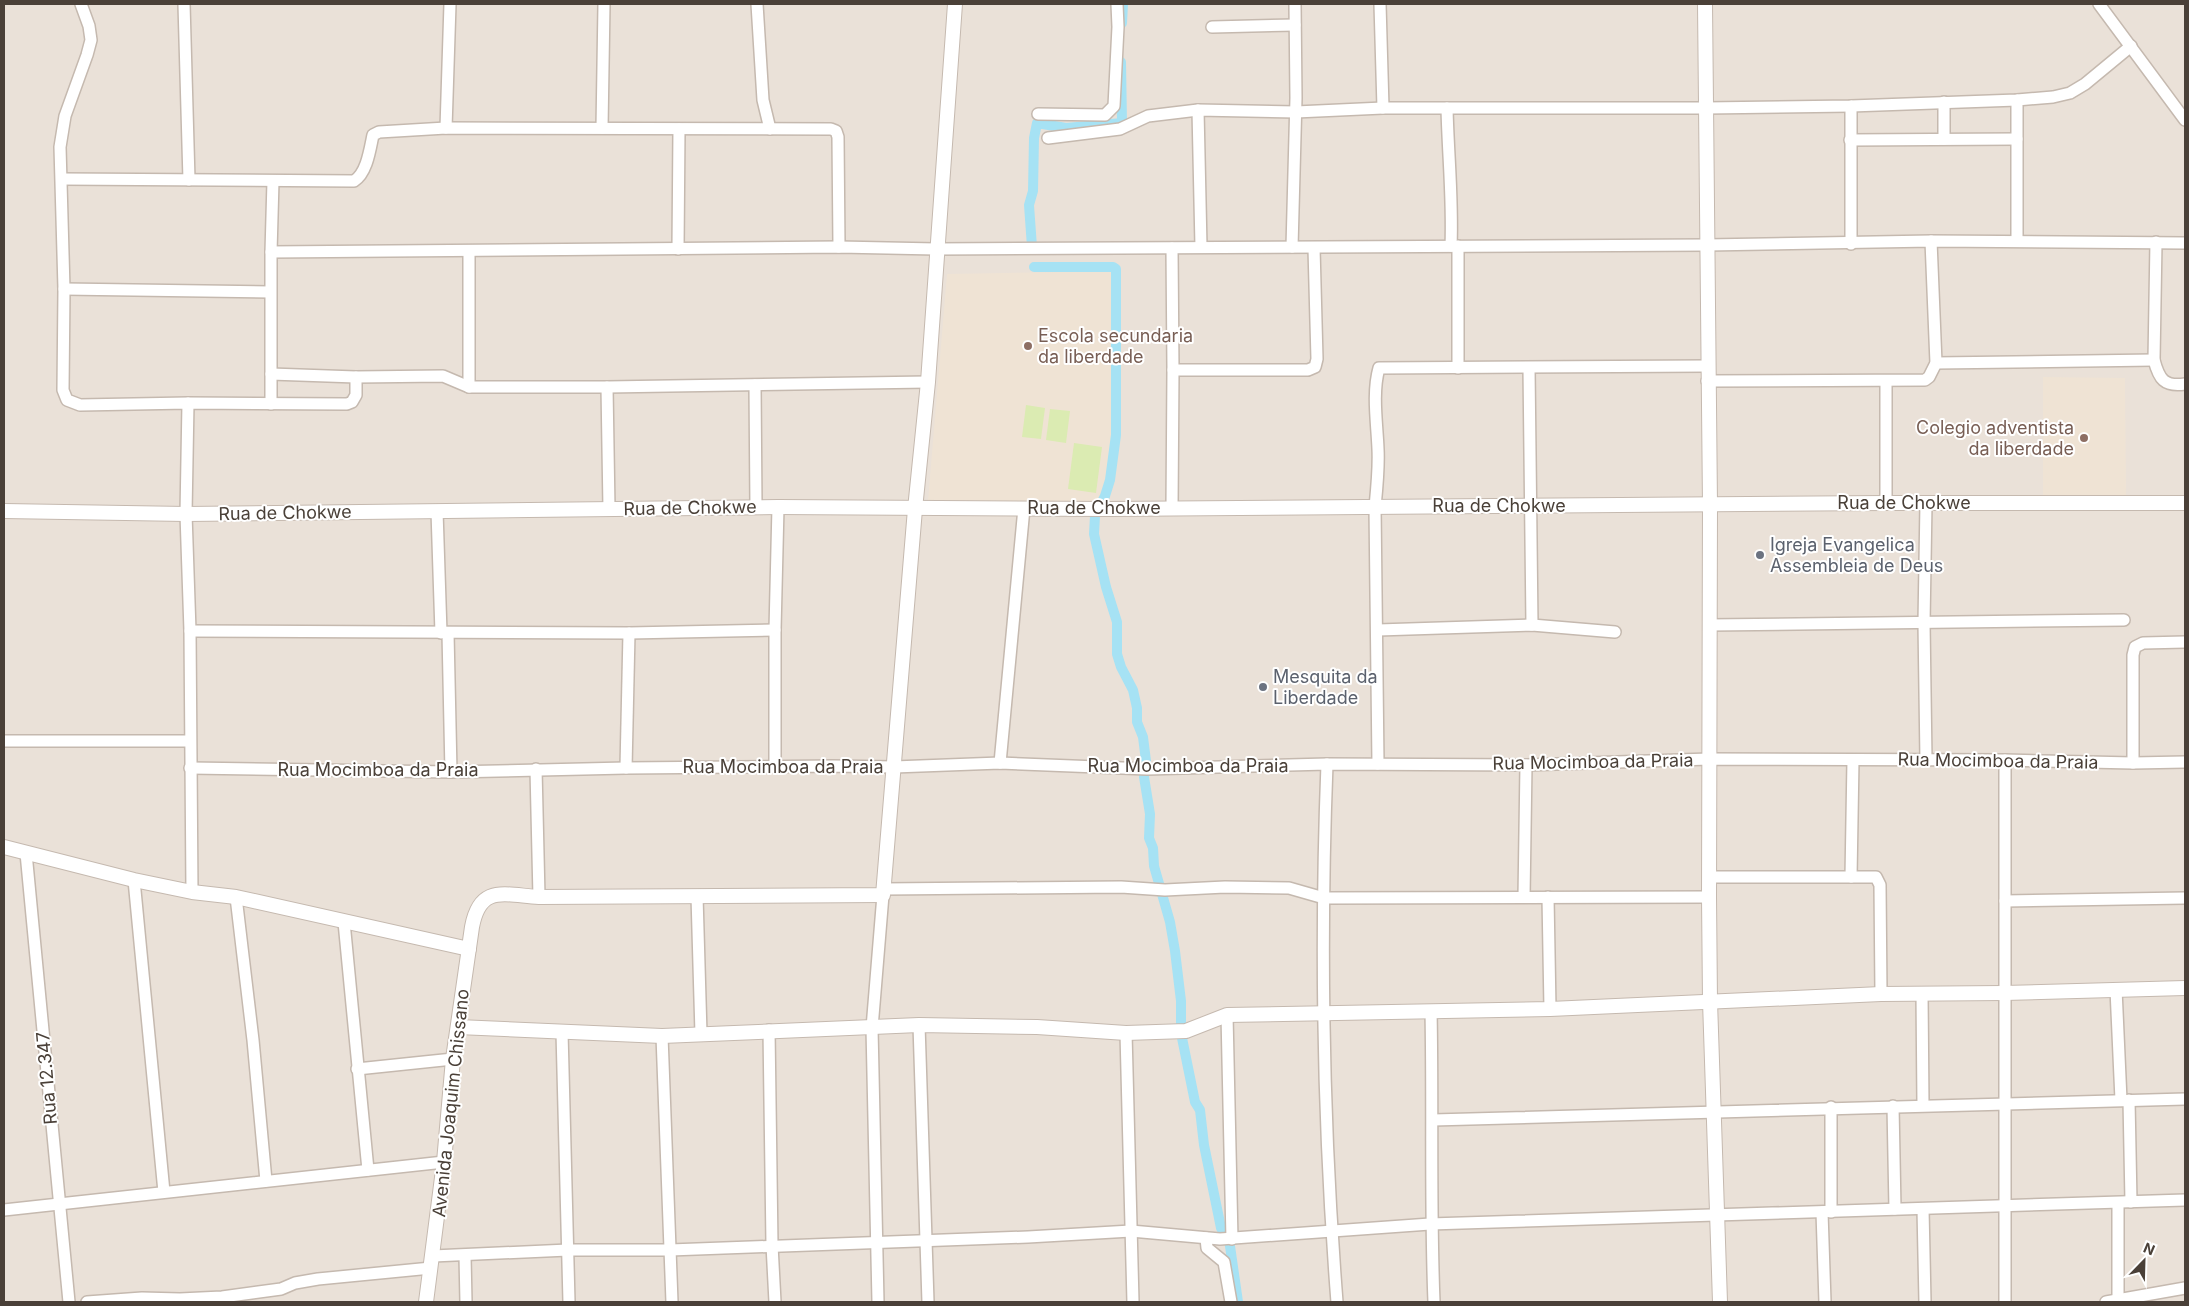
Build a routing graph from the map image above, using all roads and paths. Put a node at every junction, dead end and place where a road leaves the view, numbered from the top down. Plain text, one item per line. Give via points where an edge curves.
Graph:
1 (81, 4) edge
2 (184, 4) edge
3 (450, 4) edge
4 (604, 4) edge
5 (757, 4) edge
6 (955, 4) edge
7 (1117, 4) edge
8 (1294, 4) edge
9 (1380, 4) edge
10 (1705, 4) edge
11 (2099, 4) edge
12 (1295, 25) junction
13 (1212, 27) dead end
14 (2131, 46) junction
15 (2017, 100) junction
16 (1944, 102) junction
17 (1851, 106) junction
18 (1383, 108) junction
19 (1447, 108) junction
20 (1706, 108) junction
21 (1198, 110) junction
22 (1296, 112) junction
23 (1038, 114) dead end
24 (2185, 120) edge
25 (446, 128) junction
26 (602, 128) junction
27 (679, 129) junction
28 (770, 129) junction
29 (1048, 138) dead end
30 (1944, 139) junction
31 (2017, 139) junction
32 (1850, 140) junction
33 (62, 179) junction
34 (189, 180) junction
35 (274, 181) junction
36 (1931, 241) junction
37 (2017, 241) junction
38 (2156, 242) junction
39 (2185, 243) edge
40 (1851, 244) junction
41 (1707, 245) junction
42 (1454, 246) junction
43 (839, 247) junction
44 (1201, 247) junction
45 (1292, 247) junction
46 (1172, 248) junction
47 (1314, 248) junction
48 (678, 249) junction
49 (936, 249) junction
50 (271, 252) junction
51 (469, 252) junction
52 (64, 289) junction
53 (270, 292) junction
54 (2154, 360) junction
55 (1936, 364) junction
56 (1708, 366) junction
57 (1458, 368) junction
58 (1529, 368) junction
59 (1174, 370) junction
60 (271, 374) junction
61 (356, 377) junction
62 (1886, 381) junction
63 (928, 382) junction
64 (1707, 382) junction
65 (2185, 384) edge
66 (755, 385) junction
67 (469, 387) junction
68 (607, 387) junction
69 (188, 403) junction
70 (271, 404) junction
71 (1886, 503) junction
72 (1926, 503) junction
73 (2185, 503) edge
74 (1530, 505) junction
75 (1710, 505) junction
76 (756, 507) junction
77 (778, 507) junction
78 (1376, 507) junction
79 (1024, 508) junction
80 (1172, 508) junction
81 (609, 509) junction
82 (915, 509) junction
83 (4, 511) edge
84 (437, 511) junction
85 (186, 514) junction
86 (2124, 620) dead end
87 (1924, 623) junction
88 (1532, 625) junction
89 (1709, 625) junction
90 (775, 630) junction
91 (1378, 630) junction
92 (190, 631) junction
93 (1615, 632) dead end
94 (445, 633) junction
95 (629, 633) junction
96 (2185, 642) edge
97 (4, 741) edge
98 (190, 742) junction
99 (1709, 760) junction
100 (1853, 760) junction
101 (1926, 760) junction
102 (2005, 760) junction
103 (2185, 762) edge
104 (1000, 763) junction
105 (2133, 763) junction
106 (1327, 764) junction
107 (1378, 764) junction
108 (1526, 765) junction
109 (775, 766) junction
110 (894, 767) junction
111 (190, 768) junction
112 (626, 768) junction
113 (536, 769) junction
114 (451, 772) junction
115 (4, 847) edge
116 (26, 853) junction
117 (1710, 877) junction
118 (1850, 877) junction
119 (134, 880) junction
120 (192, 892) junction
121 (884, 892) junction
122 (697, 896) junction
123 (236, 897) junction
124 (539, 897) junction
125 (1524, 897) junction
126 (1548, 897) junction
127 (1709, 897) junction
128 (1324, 898) junction
129 (2185, 898) edge
130 (2005, 901) junction
131 (344, 922) junction
132 (468, 949) junction
133 (2185, 988) edge
134 (2116, 989) junction
135 (1922, 993) junction
136 (2004, 993) junction
137 (1881, 994) junction
138 (1710, 1001) junction
139 (1550, 1008) junction
140 (1431, 1011) junction
141 (1325, 1014) junction
142 (1227, 1015) junction
143 (919, 1025) junction
144 (458, 1027) junction
145 (872, 1028) junction
146 (770, 1030) junction
147 (562, 1032) junction
148 (1126, 1033) junction
149 (701, 1034) junction
150 (662, 1036) junction
151 (454, 1060) junction
152 (357, 1069) junction
153 (2185, 1099) edge
154 (2125, 1100) junction
155 (2004, 1103) junction
156 (1923, 1105) junction
157 (1893, 1106) junction
158 (1831, 1108) junction
159 (1716, 1111) junction
160 (1433, 1120) junction
161 (444, 1162) junction
162 (368, 1170) junction
163 (266, 1181) junction
164 (164, 1192) junction
165 (2185, 1200) edge
166 (2118, 1202) junction
167 (2131, 1202) junction
168 (59, 1205) junction
169 (2005, 1207) junction
170 (1895, 1209) junction
171 (1923, 1209) junction
172 (4, 1210) edge
173 (1827, 1212) junction
174 (1717, 1216) junction
175 (1430, 1224) junction
176 (1331, 1230) junction
177 (1131, 1231) junction
178 (1206, 1238) junction
179 (926, 1239) junction
180 (1232, 1239) junction
181 (876, 1242) junction
182 (772, 1245) junction
183 (568, 1250) junction
184 (670, 1250) junction
185 (465, 1256) junction
186 (432, 1262) junction
187 (2185, 1288) edge
188 (2118, 1301) edge
189 (69, 1302) edge
190 (88, 1302) edge
191 (426, 1302) edge
192 (466, 1302) edge
193 (569, 1302) edge
194 (672, 1302) edge
195 (775, 1302) edge
196 (878, 1302) edge
197 (928, 1302) edge
198 (1133, 1302) edge
199 (1231, 1302) edge
200 (1336, 1302) edge
201 (1434, 1302) edge
202 (1720, 1302) edge
203 (1825, 1302) edge
204 (1925, 1302) edge
205 (2005, 1302) edge
206 (2106, 1302) edge

1 - 33 street via 91,40 65,116 60,147
2 - 34 street
3 - 25 street
4 - 26 street
5 - 28 street via 762,100
6 - 49 street
7 - 23 street via 1114,106 1105,114
8 - 12 street
9 - 18 street
10 - 20 street
11 - 14 street
12 - 13 street
12 - 22 street
14 - 15 street via 2085,84 2070,92
14 - 24 street
15 - 16 street
15 - 31 street
16 - 17 street
16 - 30 street
17 - 20 street
17 - 32 street
18 - 19 street
18 - 22 street
19 - 20 street
19 - 42 street
20 - 41 street
21 - 22 street
21 - 29 street via 1148,116 1120,129
21 - 44 street
22 - 45 street
25 - 26 street
25 - 35 street via 373,135 363,170 354,181
26 - 27 street
27 - 28 street
27 - 48 street
28 - 43 street via 836,131
30 - 31 street
30 - 32 street
31 - 37 street
32 - 40 street
33 - 34 street
33 - 52 street
34 - 35 street
35 - 50 street
36 - 37 street
36 - 40 street
36 - 55 street
37 - 38 street
38 - 39 street
38 - 54 street
40 - 41 street
41 - 42 street
41 - 56 street
42 - 47 street
42 - 57 street
43 - 48 street
43 - 49 street
44 - 45 street
44 - 46 street
45 - 47 street
46 - 49 street
46 - 59 street
47 - 59 street via 1315,367 1308,370
48 - 51 street
49 - 63 street
50 - 51 street
50 - 53 street
51 - 67 street
52 - 53 street
52 - 69 street via 63,390 67,400 80,405
53 - 60 street
54 - 55 street
54 - 65 street via 2165,383
55 - 62 street via 1925,380
56 - 58 street
56 - 64 street
57 - 58 street
57 - 78 street via 1379,368
58 - 74 street
59 - 80 street
60 - 61 street
60 - 70 street
61 - 67 street via 443,376
61 - 70 street via 356,395 347,404
62 - 64 street
62 - 71 street
63 - 66 street
63 - 82 street
64 - 75 street
66 - 68 street
66 - 76 street
67 - 68 street
68 - 81 street
69 - 70 street
69 - 85 street
71 - 72 street, Rua de Chokwe
71 - 75 street, Rua de Chokwe
72 - 73 street, Rua de Chokwe
72 - 87 street
74 - 75 street, Rua de Chokwe
74 - 78 street, Rua de Chokwe
74 - 88 street
75 - 89 street
76 - 77 street, Rua de Chokwe
76 - 81 street, Rua de Chokwe
77 - 82 street, Rua de Chokwe
77 - 90 street
78 - 80 street, Rua de Chokwe
78 - 91 street
79 - 80 street, Rua de Chokwe
79 - 82 street, Rua de Chokwe
79 - 104 street
81 - 84 street, Rua de Chokwe
82 - 110 street
83 - 85 street, Rua de Chokwe
84 - 85 street, Rua de Chokwe
84 - 94 street
85 - 92 street
86 - 87 street
87 - 89 street
87 - 101 street
88 - 91 street
88 - 93 street
89 - 99 street
90 - 95 street
90 - 109 street
91 - 107 street
92 - 94 street
92 - 98 street
94 - 95 street
94 - 114 street
95 - 112 street
96 - 105 street via 2144,643 2136,647 2133,655
97 - 98 street
98 - 111 street
99 - 100 street, Rua Mocimboa da Praia
99 - 108 street, Rua Mocimboa da Praia
99 - 117 street
100 - 101 street, Rua Mocimboa da Praia
100 - 118 street
101 - 102 street, Rua Mocimboa da Praia
102 - 105 street, Rua Mocimboa da Praia
102 - 130 street
103 - 105 street, Rua Mocimboa da Praia
104 - 106 street, Rua Mocimboa da Praia via 1144,769
104 - 110 street, Rua Mocimboa da Praia
106 - 107 street, Rua Mocimboa da Praia
106 - 128 street
107 - 108 street, Rua Mocimboa da Praia
108 - 125 street
109 - 110 street, Rua Mocimboa da Praia
109 - 112 street, Rua Mocimboa da Praia
110 - 121 street
111 - 114 street, Rua Mocimboa da Praia
111 - 120 street
112 - 113 street, Rua Mocimboa da Praia
113 - 114 street, Rua Mocimboa da Praia
113 - 124 street
115 - 116 street
116 - 119 street
116 - 168 street, Rua 12.347
117 - 118 street
117 - 127 street
118 - 137 street via 1872,876 1879,880
119 - 120 street
119 - 164 street
120 - 123 street
121 - 122 street
121 - 128 street via 1225,887 1289,888
121 - 145 street
122 - 124 street
122 - 149 street
123 - 131 street
123 - 163 street
124 - 132 street, Avenida Joaquim Chissano via 491,896 479,904
125 - 126 street
125 - 128 street
126 - 127 street
126 - 139 street
127 - 138 street
128 - 141 street
129 - 130 street
130 - 136 street
131 - 132 street
131 - 152 street
132 - 144 street, Avenida Joaquim Chissano
133 - 134 street
134 - 136 street
134 - 154 street
135 - 136 street
135 - 137 street
135 - 156 street
136 - 155 street
137 - 138 street
138 - 139 street
138 - 159 street
139 - 140 street
140 - 141 street
140 - 160 street
141 - 142 street
141 - 176 street
142 - 148 street via 1179,1031
142 - 180 street
143 - 145 street
143 - 148 street via 1036,1027
143 - 179 street
144 - 147 street
144 - 151 street, Avenida Joaquim Chissano
145 - 146 street
145 - 181 street
146 - 149 street
146 - 182 street
147 - 150 street
147 - 183 street
148 - 177 street
149 - 150 street
150 - 184 street
151 - 152 street
151 - 161 street, Avenida Joaquim Chissano
152 - 162 street
153 - 154 street
154 - 155 street
154 - 167 street
155 - 156 street
155 - 169 street
156 - 157 street
157 - 158 street
157 - 170 street
158 - 159 street
158 - 173 street
159 - 160 street
159 - 174 street
160 - 175 street
161 - 162 street
161 - 186 street, Avenida Joaquim Chissano
162 - 163 street
163 - 164 street
164 - 168 street
165 - 167 street
166 - 167 street
166 - 169 street
166 - 188 street
168 - 172 street
168 - 189 street, Rua 12.347
169 - 171 street
169 - 205 street
170 - 171 street
170 - 173 street
171 - 204 street
173 - 174 street
173 - 203 street
174 - 175 street
174 - 202 street
175 - 176 street
175 - 201 street
176 - 180 street
176 - 200 street
177 - 178 street
177 - 179 street
177 - 198 street
178 - 180 street
178 - 199 street via 1207,1248 1224,1262
179 - 181 street
179 - 197 street
181 - 182 street
181 - 196 street
182 - 184 street
182 - 195 street
183 - 184 street
183 - 185 street
183 - 193 street
184 - 194 street
185 - 186 street
185 - 192 street
186 - 190 street via 295,1282 281,1289 222,1297
186 - 191 street, Avenida Joaquim Chissano
187 - 188 street
188 - 206 street

